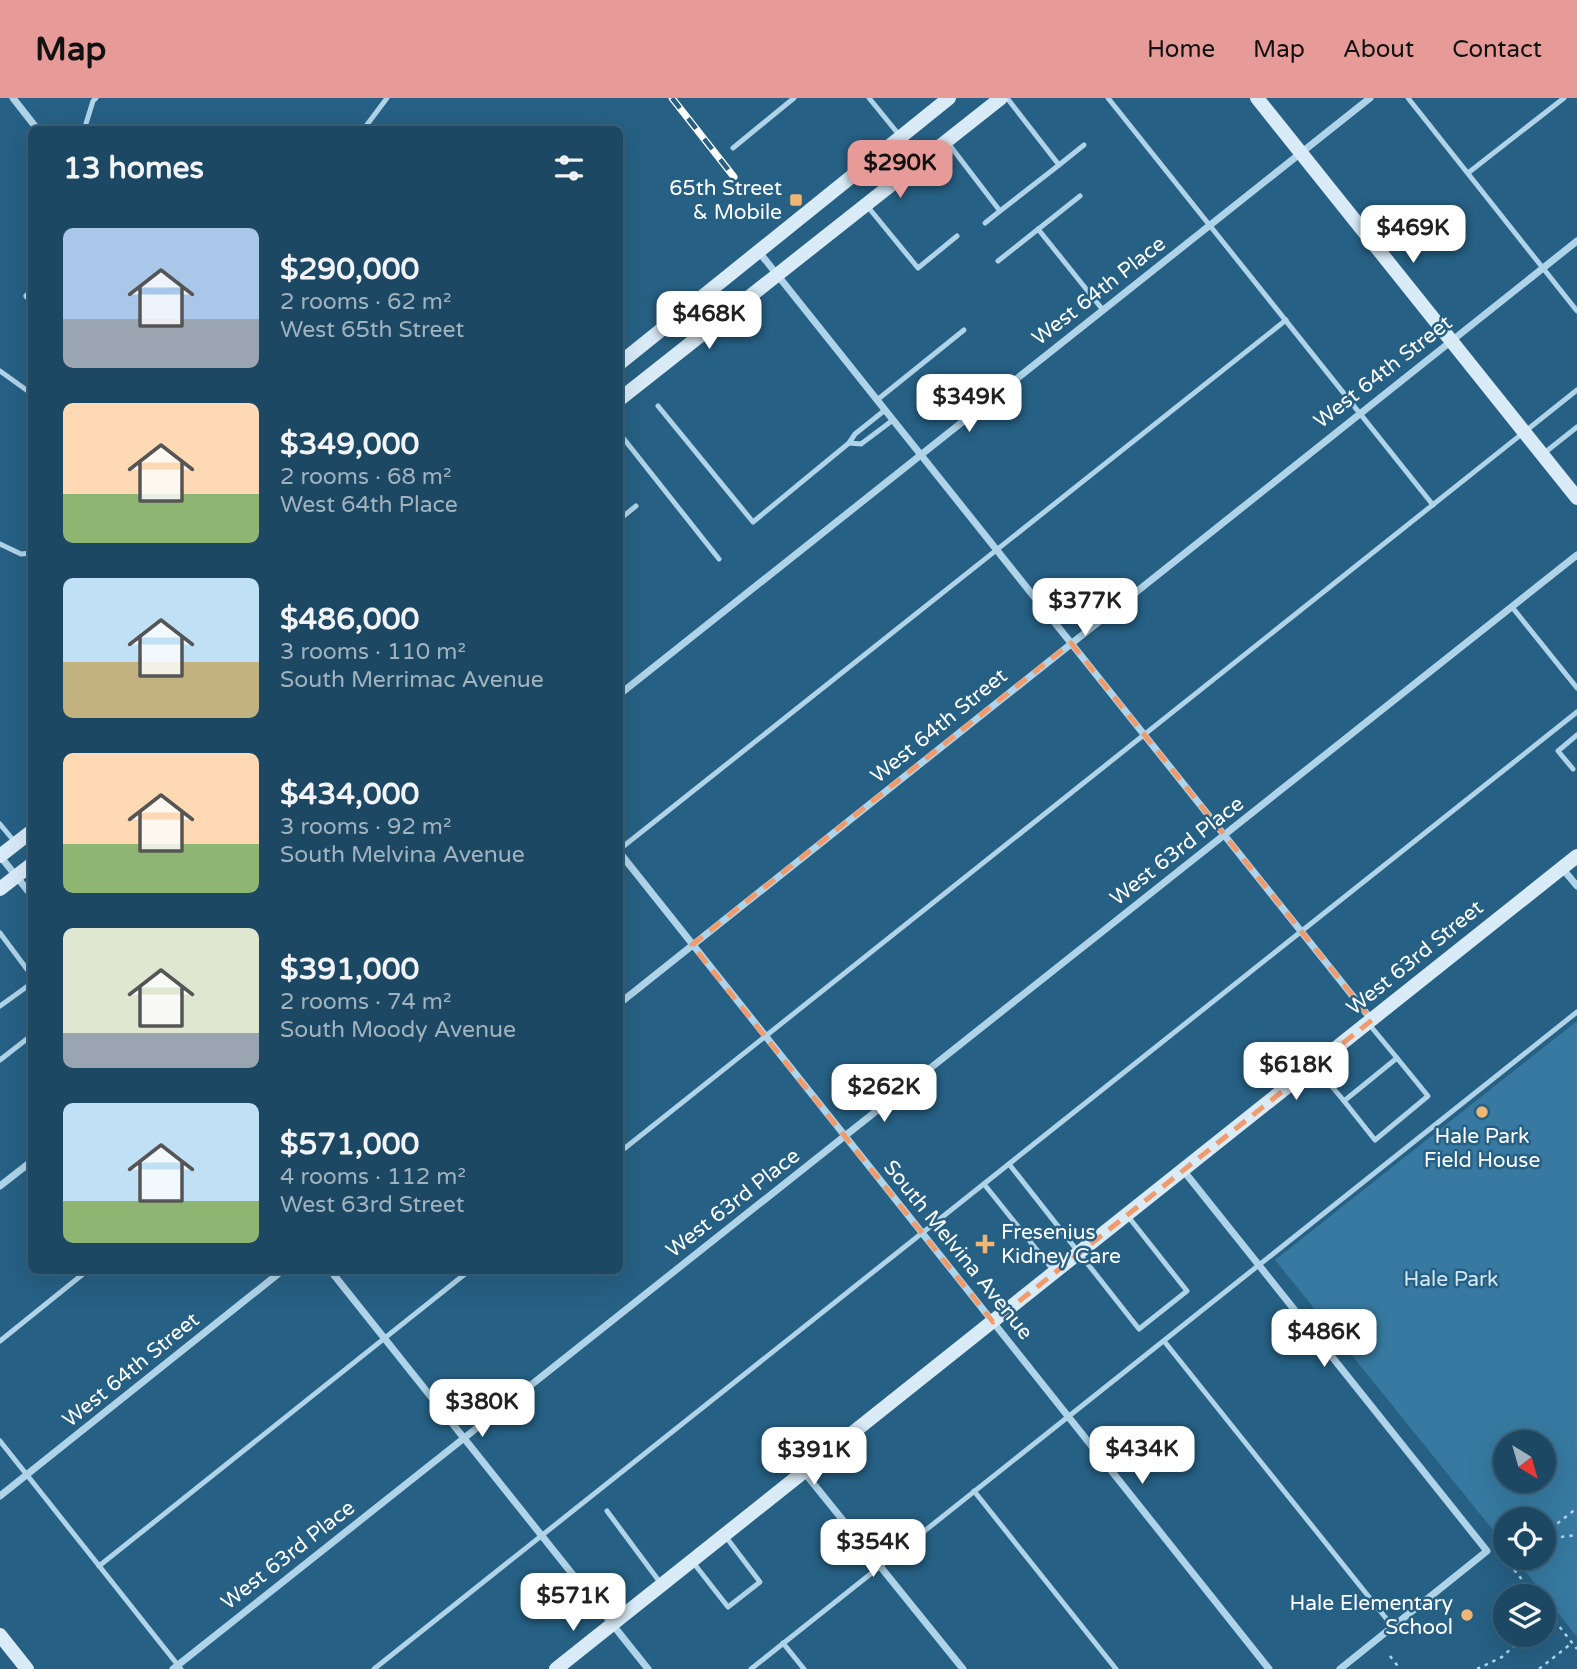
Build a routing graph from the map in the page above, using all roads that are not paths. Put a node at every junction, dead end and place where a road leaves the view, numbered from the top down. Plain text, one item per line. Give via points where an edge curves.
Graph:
1 (13, 98) edge
2 (96, 98) edge
3 (387, 98) edge
4 (794, 98) edge
5 (869, 98) edge
6 (950, 98) edge
7 (1001, 98) edge
8 (1007, 98) edge
9 (1108, 98) edge
10 (1257, 98) edge
11 (1370, 98) edge
12 (1408, 98) edge
13 (1564, 98) edge
14 (35, 126) edge
15 (85, 126) edge
16 (366, 126) edge
17 (901, 137) junction
18 (946, 141) junction
19 (1084, 145) dead end
20 (733, 148) dead end
21 (1301, 153) junction
22 (1059, 165) junction
23 (1468, 173) junction
24 (1080, 197) dead end
25 (866, 204) junction
26 (1000, 211) junction
27 (985, 223) dead end
28 (1209, 225) junction
29 (1038, 229) junction
30 (957, 236) dead end
31 (1577, 241) edge
32 (759, 252) junction
33 (998, 261) dead end
34 (1543, 268) junction
35 (777, 275) junction
36 (1103, 310) junction
37 (1577, 311) edge
38 (1286, 320) junction
39 (964, 330) dead end
40 (1451, 340) junction
41 (623, 361) edge
42 (0, 371) edge
43 (1577, 390) edge
44 (28, 391) edge
45 (623, 397) edge
46 (877, 400) junction
47 (658, 406) dead end
48 (885, 410) junction
49 (1360, 413) junction
50 (893, 420) junction
51 (1577, 427) edge
52 (1525, 432) junction
53 (623, 438) edge
54 (849, 443) junction
55 (921, 454) junction
56 (1543, 454) junction
57 (1577, 498) edge
58 (1433, 505) junction
59 (636, 506) dead end
60 (623, 517) edge
61 (0, 544) edge
62 (996, 548) junction
63 (28, 553) edge
64 (1577, 555) edge
65 (719, 559) dead end
66 (1512, 607) junction
67 (1071, 643) junction
68 (1577, 688) edge
69 (623, 692) edge
70 (1577, 712) edge
71 (1145, 735) junction
72 (1577, 735) edge
73 (1573, 769) dead end
74 (0, 824) edge
75 (28, 834) edge
76 (1225, 836) junction
77 (16, 844) junction
78 (623, 849) edge
79 (623, 855) edge
80 (0, 856) edge
81 (1577, 856) edge
82 (28, 867) edge
83 (1562, 868) junction
84 (16, 876) junction
85 (1577, 886) edge
86 (0, 889) edge
87 (28, 891) edge
88 (1302, 932) junction
89 (0, 933) edge
90 (2, 941) edge
91 (692, 945) junction
92 (28, 971) edge
93 (28, 986) edge
94 (623, 1001) edge
95 (0, 1006) edge
96 (1577, 1012) edge
97 (1370, 1021) junction
98 (765, 1036) junction
99 (28, 1038) edge
100 (1397, 1058) junction
101 (0, 1060) edge
102 (1314, 1065) junction
103 (1344, 1101) junction
104 (846, 1137) junction
105 (623, 1150) edge
106 (28, 1164) edge
107 (1009, 1164) junction
108 (1183, 1170) junction
109 (984, 1184) junction
110 (0, 1186) edge
111 (1126, 1215) junction
112 (923, 1233) junction
113 (1079, 1253) junction
114 (1259, 1265) junction
115 (1055, 1272) junction
116 (83, 1274) edge
117 (278, 1274) edge
118 (333, 1274) edge
119 (465, 1274) edge
120 (993, 1322) junction
121 (384, 1339) junction
122 (0, 1340) edge
123 (1164, 1341) junction
124 (1069, 1417) junction
125 (464, 1438) junction
126 (0, 1441) edge
127 (804, 1472) junction
128 (27, 1475) junction
129 (974, 1492) junction
130 (0, 1496) edge
131 (607, 1511) dead end
132 (724, 1535) junction
133 (542, 1536) junction
134 (692, 1561) junction
135 (99, 1566) junction
136 (880, 1566) junction
137 (662, 1585) junction
138 (612, 1624) junction
139 (1393, 1626) junction
140 (0, 1635) edge
141 (783, 1643) junction
142 (177, 1668) edge
143 (27, 1669) edge
144 (374, 1669) edge
145 (556, 1669) edge
146 (648, 1669) edge
147 (751, 1669) edge
148 (804, 1669) edge
149 (963, 1669) edge
150 (1116, 1669) edge
151 (1269, 1669) edge
152 (1340, 1669) edge

1 - 14 street
2 - 15 lane
3 - 16 lane
4 - 20 lane
5 - 17 lane
6 - 17 street
7 - 18 street
8 - 22 lane
9 - 28 lane
10 - 21 street
11 - 21 street, West 64th Place
12 - 23 lane
13 - 23 lane
17 - 32 street
18 - 25 street
18 - 26 lane
19 - 22 lane
21 - 28 street, West 64th Place
21 - 40 street
22 - 26 lane
23 - 34 lane
24 - 29 lane
25 - 30 lane via 918,268
25 - 35 street
26 - 27 lane
28 - 36 street, West 64th Place
28 - 38 lane
29 - 33 lane
29 - 36 lane
31 - 34 street, West 64th Street
32 - 35 street
32 - 41 street
34 - 37 lane
34 - 40 street, West 64th Street
35 - 45 street
35 - 46 street
36 - 55 street, West 64th Place
38 - 49 lane
38 - 62 lane
39 - 46 lane
40 - 49 street, West 64th Street
40 - 52 street
42 - 44 lane
43 - 52 lane
46 - 48 street
47 - 54 lane via 752,522
48 - 50 street
48 - 54 lane
49 - 58 lane
49 - 67 street, West 64th Street
50 - 54 lane via 862,444
50 - 55 street
51 - 56 lane
52 - 56 street
52 - 58 lane
53 - 65 lane
55 - 62 street
55 - 69 street, West 64th Place
56 - 57 street
58 - 71 lane
59 - 60 lane
61 - 63 lane
62 - 67 street
62 - 78 lane
64 - 66 street, West 63rd Place
66 - 68 lane
66 - 76 street, West 63rd Place
67 - 71 street
67 - 91 street, West 64th Street
70 - 88 lane
71 - 76 street
71 - 98 lane
72 - 73 lane via 1558,751
74 - 77 lane
75 - 77 street
76 - 88 street
76 - 104 street, West 63rd Place
77 - 80 street
79 - 91 street, South Melvina Avenue
80 - 84 street
81 - 83 street, West 63rd Street
82 - 84 street
83 - 85 street
83 - 97 street, West 63rd Street
84 - 86 street
84 - 87 street
88 - 97 street
88 - 107 lane
89 - 90 lane
90 - 92 lane
91 - 94 street, West 64th Street
91 - 98 street, South Melvina Avenue
93 - 95 lane
96 - 114 lane
97 - 100 lane
97 - 102 street, West 63rd Street
98 - 104 street, South Melvina Avenue
98 - 105 lane
99 - 101 lane
100 - 103 lane
100 - 103 lane via 1429,1096 1375,1140
102 - 103 lane
102 - 108 street, West 63rd Street
104 - 112 street, South Melvina Avenue
104 - 125 street, West 63rd Place
106 - 110 street
107 - 109 lane
107 - 113 lane
108 - 111 street, West 63rd Street
108 - 114 street
109 - 112 lane
109 - 115 lane
111 - 113 street, West 63rd Street
111 - 113 lane via 1187,1291 1139,1329
112 - 120 street, South Melvina Avenue
112 - 133 lane
113 - 115 street, West 63rd Street
114 - 123 lane
114 - 139 street via 1487,1551
115 - 120 street, West 63rd Street
116 - 122 lane
117 - 128 street, West 64th Street
118 - 121 street
119 - 121 lane
120 - 124 street, South Melvina Avenue
120 - 127 street, West 63rd Street
121 - 125 street
121 - 135 lane
123 - 124 lane
123 - 139 lane
124 - 129 lane
124 - 151 street, South Melvina Avenue
125 - 133 street
125 - 142 street, West 63rd Place
126 - 128 lane
127 - 132 street, West 63rd Street
127 - 136 street
128 - 130 street, West 64th Street
128 - 135 lane
129 - 136 lane
129 - 150 lane
131 - 137 lane
132 - 134 street, West 63rd Street
132 - 134 lane via 760,1581 727,1606
133 - 138 street
133 - 144 lane
134 - 137 street, West 63rd Street
135 - 142 lane
136 - 141 lane
136 - 149 street
137 - 138 street, West 63rd Street
138 - 145 street, West 63rd Street
138 - 146 street
139 - 152 street
140 - 143 street
141 - 147 lane
141 - 148 lane

